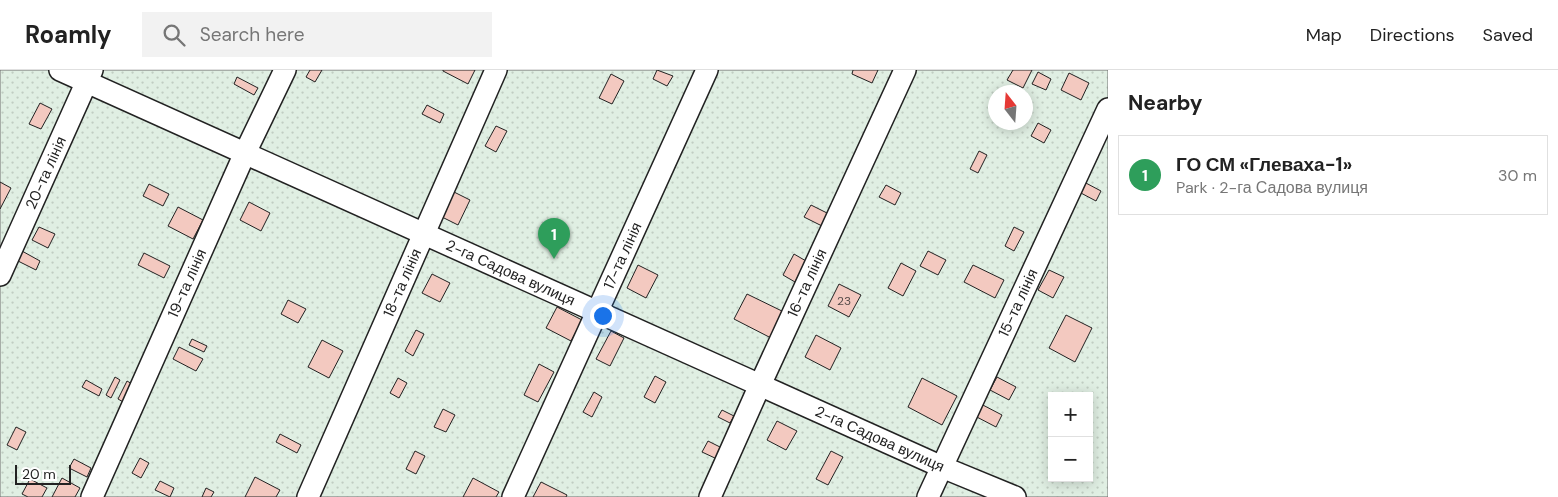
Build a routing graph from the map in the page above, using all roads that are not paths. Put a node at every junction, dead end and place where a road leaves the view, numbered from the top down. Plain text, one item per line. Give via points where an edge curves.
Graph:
1 (60, 70) edge
2 (285, 70) edge
3 (496, 70) edge
4 (707, 70) edge
5 (905, 70) edge
6 (90, 76) edge
7 (1108, 109) edge
8 (245, 153) junction
9 (425, 234) junction
10 (0, 275) edge
11 (596, 311) junction
12 (760, 384) junction
13 (942, 467) junction
14 (92, 497) edge
15 (308, 497) edge
16 (513, 497) edge
17 (710, 497) edge
18 (928, 497) edge
19 (1015, 497) edge

1 - 6 street, 2-га Садова вулиця
2 - 8 street, 19-та лінія
3 - 9 street, 18-та лінія
4 - 11 street, 17-та лінія
5 - 12 street, 16-та лінія
6 - 8 street, 2-га Садова вулиця
6 - 10 street, 20-та лінія
7 - 13 street, 15-та лінія
8 - 9 street, 2-га Садова вулиця
8 - 14 street, 19-та лінія
9 - 11 street, 2-га Садова вулиця
9 - 15 street, 18-та лінія
11 - 12 street, 2-га Садова вулиця
11 - 16 street, 17-та лінія
12 - 13 street, 2-га Садова вулиця
12 - 17 street, 16-та лінія
13 - 18 street, 15-та лінія
13 - 19 street, 2-га Садова вулиця

